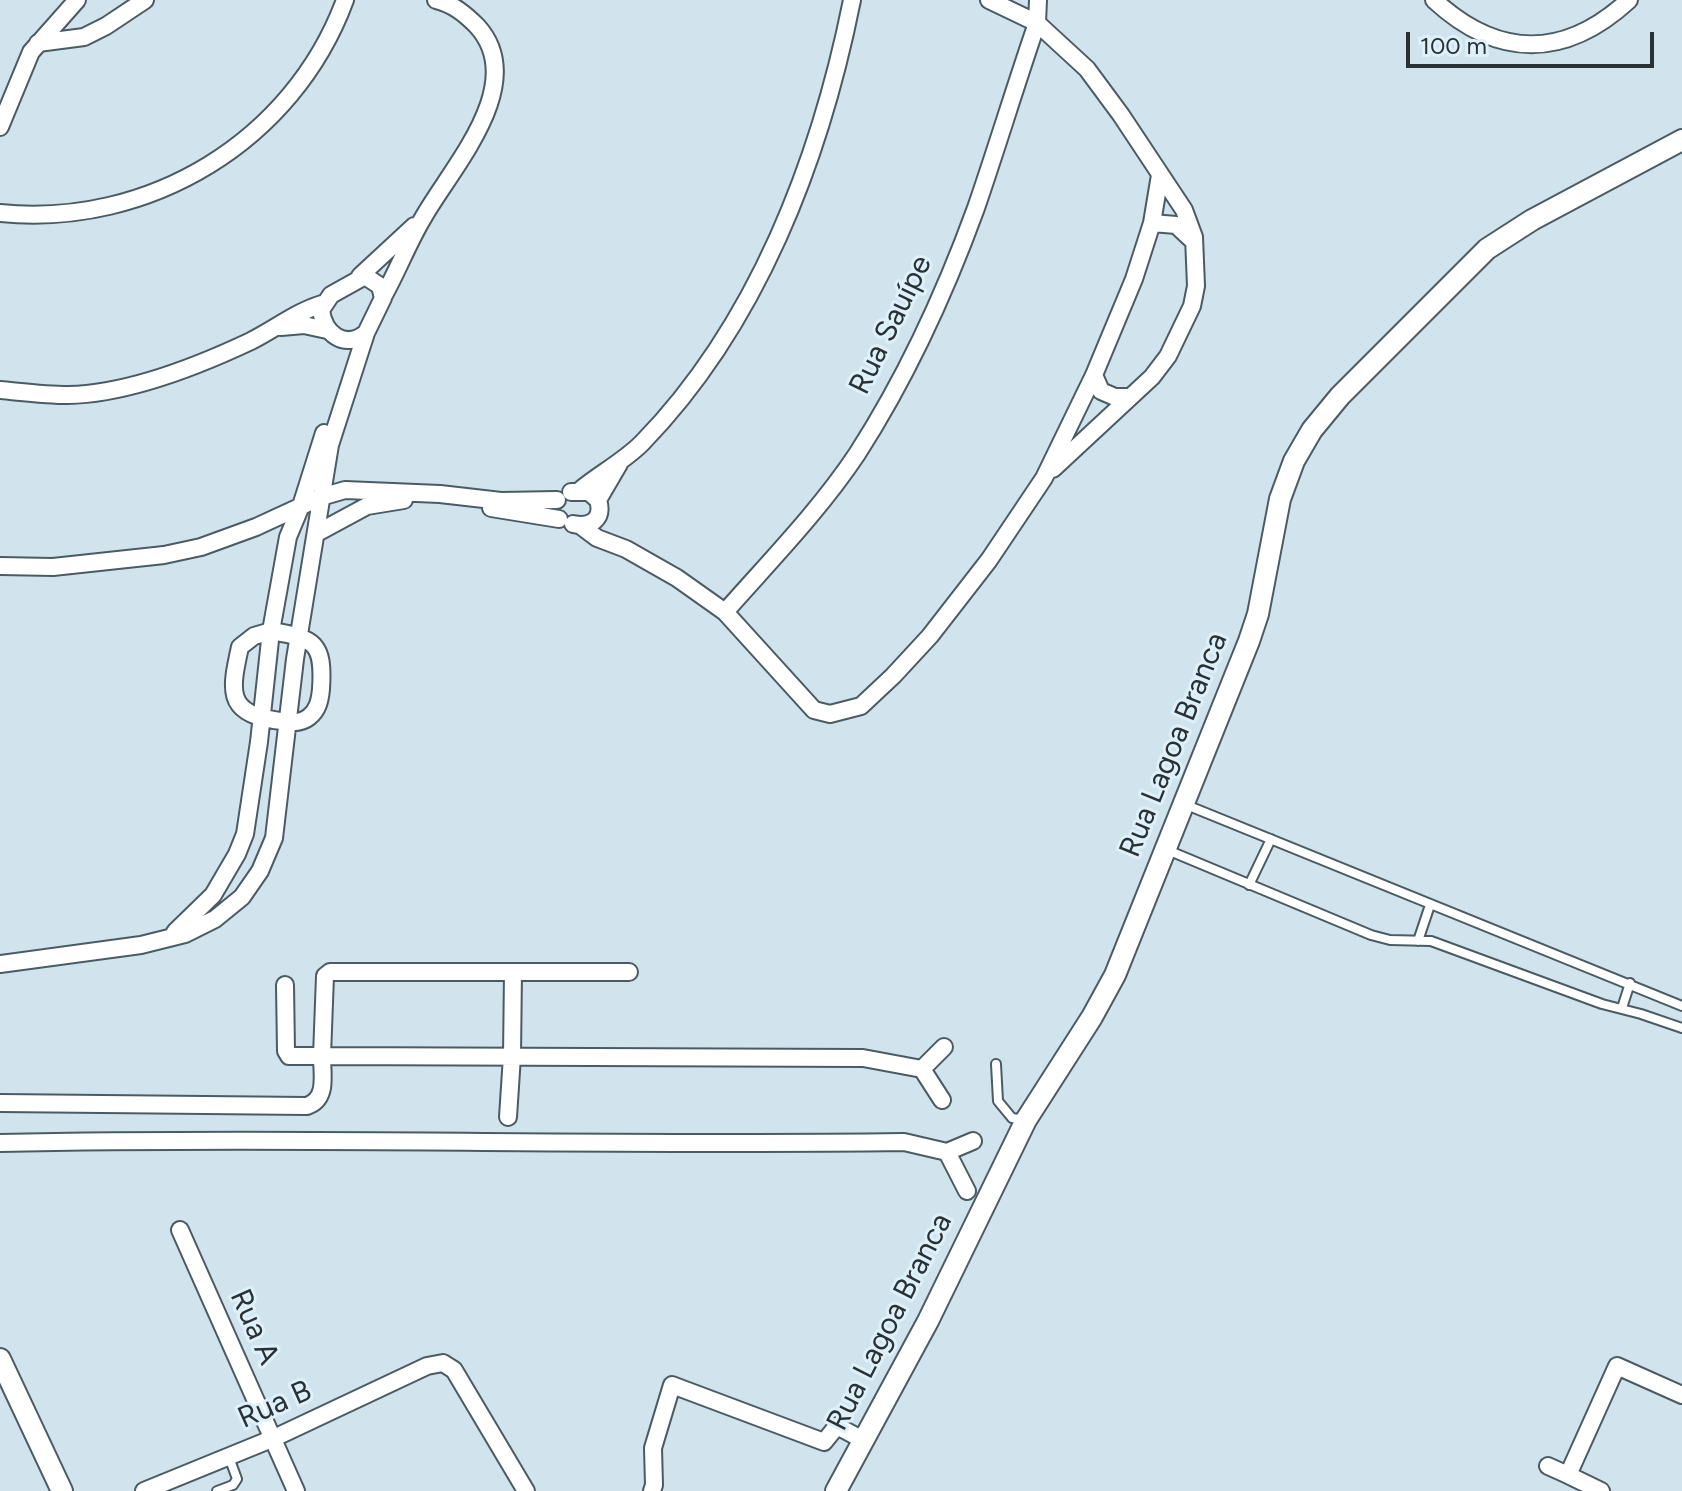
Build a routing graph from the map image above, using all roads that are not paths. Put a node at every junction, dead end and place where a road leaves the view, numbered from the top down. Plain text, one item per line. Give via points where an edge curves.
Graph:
1 (77, 0) edge
2 (145, 0) edge
3 (345, 0) edge
4 (436, 0) edge
5 (852, 0) edge
6 (989, 0) edge
7 (1038, 0) edge
8 (1434, 0) edge
9 (1629, 0) edge
10 (1037, 23) junction
11 (38, 43) junction
12 (0, 127) edge
13 (1682, 140) edge
14 (1160, 175) junction
15 (0, 213) edge
16 (422, 220) junction
17 (1152, 223) junction
18 (1194, 243) junction
19 (360, 276) junction
20 (384, 295) junction
21 (322, 304) junction
22 (279, 327) junction
23 (366, 333) junction
24 (333, 334) junction
25 (1094, 375) junction
26 (0, 390) edge
27 (1128, 397) junction
28 (333, 419) junction
29 (620, 463) junction
30 (1044, 478) junction
31 (579, 491) junction
32 (321, 497) junction
33 (557, 500) junction
34 (301, 506) junction
35 (599, 506) junction
36 (559, 519) junction
37 (581, 526) junction
38 (256, 527) junction
39 (317, 533) junction
40 (288, 537) junction
41 (626, 549) junction
42 (0, 566) edge
43 (725, 612) junction
44 (271, 631) junction
45 (298, 635) junction
46 (261, 718) junction
47 (288, 722) junction
48 (1183, 803) junction
49 (1271, 839) junction
50 (1165, 849) junction
51 (1249, 885) junction
52 (1430, 905) junction
53 (167, 938) junction
54 (1418, 941) junction
55 (0, 964) edge
56 (513, 972) junction
57 (629, 972) dead end
58 (1630, 983) junction
59 (285, 985) dead end
60 (1682, 1006) edge
61 (1622, 1008) junction
62 (1682, 1028) edge
63 (944, 1047) dead end
64 (322, 1056) junction
65 (512, 1056) junction
66 (996, 1064) dead end
67 (922, 1069) junction
68 (942, 1100) dead end
69 (0, 1103) edge
70 (508, 1117) dead end
71 (1026, 1120) junction
72 (973, 1141) dead end
73 (0, 1143) edge
74 (947, 1152) junction
75 (967, 1191) dead end
76 (180, 1230) dead end
77 (0, 1359) edge
78 (1682, 1395) edge
79 (274, 1438) junction
80 (863, 1440) junction
81 (228, 1456) junction
82 (1548, 1466) dead end
83 (1568, 1475) junction
84 (62, 1491) edge
85 (144, 1491) edge
86 (217, 1491) edge
87 (296, 1491) edge
88 (526, 1491) edge
89 (652, 1491) edge
90 (836, 1491) edge
91 (1601, 1491) edge

1 - 11 street
2 - 11 street via 84,37
3 - 15 street via 316,63 291,96 260,130 221,158 154,191 99,208 68,214
4 - 16 street via 449,3 483,33 494,70 493,95 463,156
5 - 29 street via 808,164 744,305 694,381
6 - 10 street
7 - 10 street, Rua Sauípe
8 - 9 street via 1461,23 1490,38 1519,44 1579,35 1609,19
10 - 14 street via 1087,69
10 - 43 street, Rua Sauípe via 975,209 907,366 857,454 809,519
11 - 12 street
13 - 48 street, Rua Lagoa Branca via 1487,249 1312,430 1280,499 1249,641
14 - 17 street
14 - 18 street via 1184,210
16 - 19 street
16 - 20 street
17 - 18 street via 1176,225
17 - 25 street
18 - 27 street via 1196,286 1182,328 1152,377
19 - 20 street via 375,281
19 - 21 street
20 - 23 street
21 - 22 street
21 - 24 street via 322,317
22 - 24 street via 304,325
22 - 26 street via 199,365 117,387 70,395
23 - 24 street via 348,342
23 - 28 street
24 - 28 street via 346,367
25 - 27 street via 1101,391
25 - 30 street
27 - 30 street
28 - 32 street
28 - 34 street
29 - 31 street
29 - 35 street
30 - 43 street via 930,636 861,706 830,714 814,710
31 - 33 street
31 - 35 street via 589,492
32 - 33 street via 355,490
32 - 34 street
32 - 39 street
33 - 36 street via 554,511
34 - 38 street
34 - 40 street
35 - 37 street via 593,523
35 - 41 street
36 - 37 street
36 - 39 street via 476,505 395,501 367,506
37 - 41 street
38 - 40 street
38 - 42 street via 164,555 53,567
39 - 45 street
40 - 44 street
41 - 43 street
44 - 45 street
44 - 46 street
44 - 46 street via 240,647 234,689 241,710
45 - 47 street
45 - 47 street via 321,654 320,699 313,714
46 - 47 street
46 - 53 street via 245,834 237,854 213,895
47 - 53 street via 274,838 260,871 242,897 215,919
48 - 49 lane
48 - 50 street, Rua Lagoa Branca
49 - 51 lane
49 - 52 lane
50 - 51 lane
50 - 71 street, Rua Lagoa Branca via 1107,994
51 - 54 lane via 1371,935
52 - 54 lane
52 - 58 lane
53 - 55 street
54 - 61 lane via 1468,953
56 - 57 street
56 - 64 street via 330,972 325,976
56 - 65 street
58 - 60 lane
58 - 61 lane
59 - 64 street via 286,1051 289,1056
61 - 62 lane
63 - 67 street
64 - 65 street
64 - 69 street via 322,1096 307,1106
65 - 67 street via 863,1058
65 - 70 street
66 - 71 lane via 998,1101 1012,1118
67 - 68 street
71 - 80 street, Rua Lagoa Branca
72 - 74 street
73 - 74 street via 904,1142
74 - 75 street
76 - 79 street, Rua A
77 - 84 street
78 - 83 street via 1610,1363
79 - 81 street, Rua B
79 - 87 street, Rua A
79 - 88 street, Rua B via 443,1363 454,1370
80 - 89 street via 837,1426 824,1442 672,1385 653,1448
80 - 90 street, Rua Lagoa Branca
81 - 85 street, Rua B
81 - 86 lane via 237,1479
82 - 83 street
83 - 91 street

